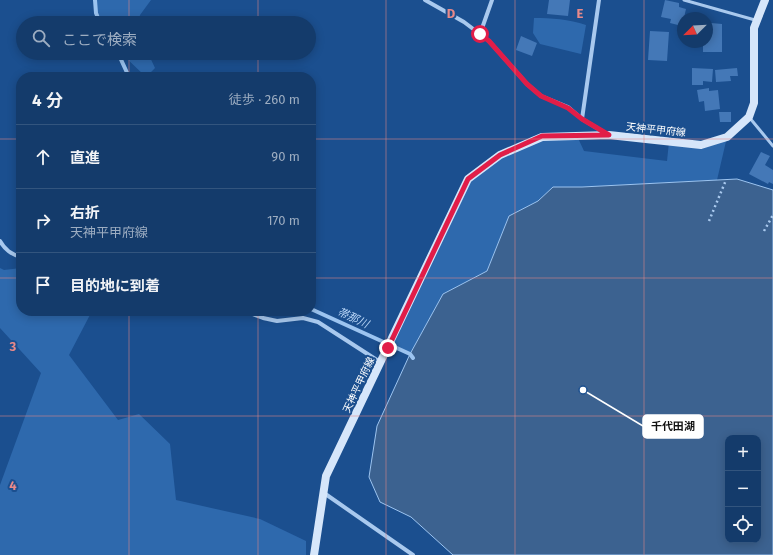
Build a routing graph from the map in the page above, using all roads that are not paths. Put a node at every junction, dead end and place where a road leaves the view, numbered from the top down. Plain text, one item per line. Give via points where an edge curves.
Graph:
1 (425, 0) edge
2 (492, 0) edge
3 (599, 0) edge
4 (684, 0) edge
5 (765, 0) edge
6 (757, 21) junction
7 (480, 34) junction
8 (749, 117) junction
9 (582, 119) junction
10 (609, 135) junction
11 (773, 146) edge
12 (0, 241) edge
13 (16, 255) edge
14 (258, 316) edge
15 (381, 362) junction
16 (324, 493) junction
17 (314, 555) edge
18 (413, 555) edge

1 - 7 street
2 - 7 street
3 - 9 street
4 - 6 lane
5 - 6 main road
6 - 8 main road via 754,28 754,103
7 - 9 street via 541,96 568,108
8 - 10 main road, 天神平甲府線 via 728,137 701,146
8 - 11 lane
9 - 10 street
10 - 15 main road, 天神平甲府線 via 542,136 500,155 468,179
12 - 13 street via 10,253
14 - 15 street via 277,321 303,318 318,322
15 - 16 main road, 天神平甲府線 via 326,476
16 - 17 main road, 天神平甲府線
16 - 18 street

